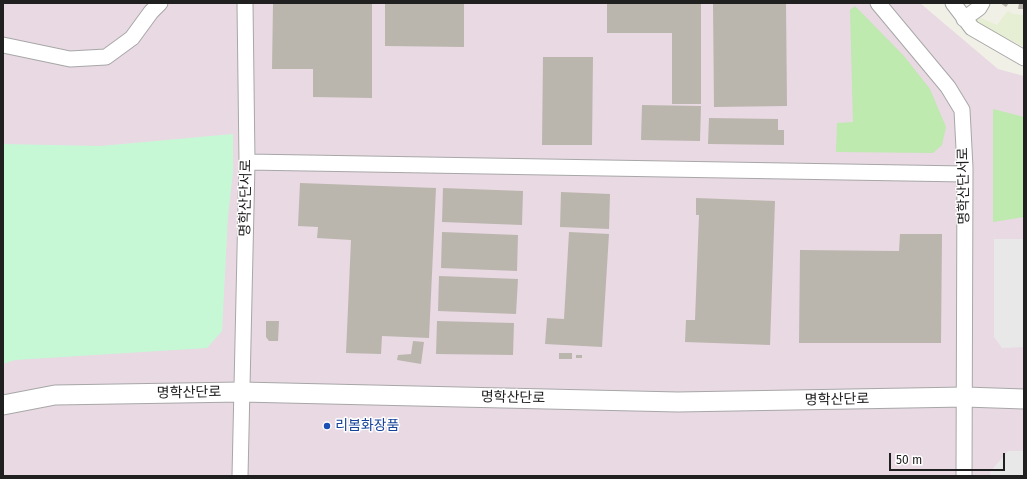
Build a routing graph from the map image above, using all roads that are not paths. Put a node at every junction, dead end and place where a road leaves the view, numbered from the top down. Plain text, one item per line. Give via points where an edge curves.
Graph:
1 (160, 3) edge
2 (245, 3) edge
3 (878, 3) edge
4 (953, 3) edge
5 (982, 3) edge
6 (964, 18) junction
7 (3, 45) edge
8 (1024, 58) edge
9 (247, 162) junction
10 (964, 174) junction
11 (241, 392) junction
12 (965, 397) junction
13 (1024, 399) edge
14 (3, 405) edge
15 (240, 476) edge
16 (964, 476) edge

1 - 7 street via 150,12 132,38 106,57 70,59
2 - 9 street, 명학산단서로
3 - 10 street, 명학산단서로 via 948,87 962,110
4 - 6 street
5 - 6 street
6 - 8 street via 972,28
9 - 10 street
9 - 11 street, 명학산단서로
10 - 12 street, 명학산단서로
11 - 12 street, 명학산단로 via 678,402
11 - 14 street, 명학산단로 via 55,395
11 - 15 street, 명학산단서로
12 - 13 street, 명학산단로
12 - 16 street, 명학산단서로

